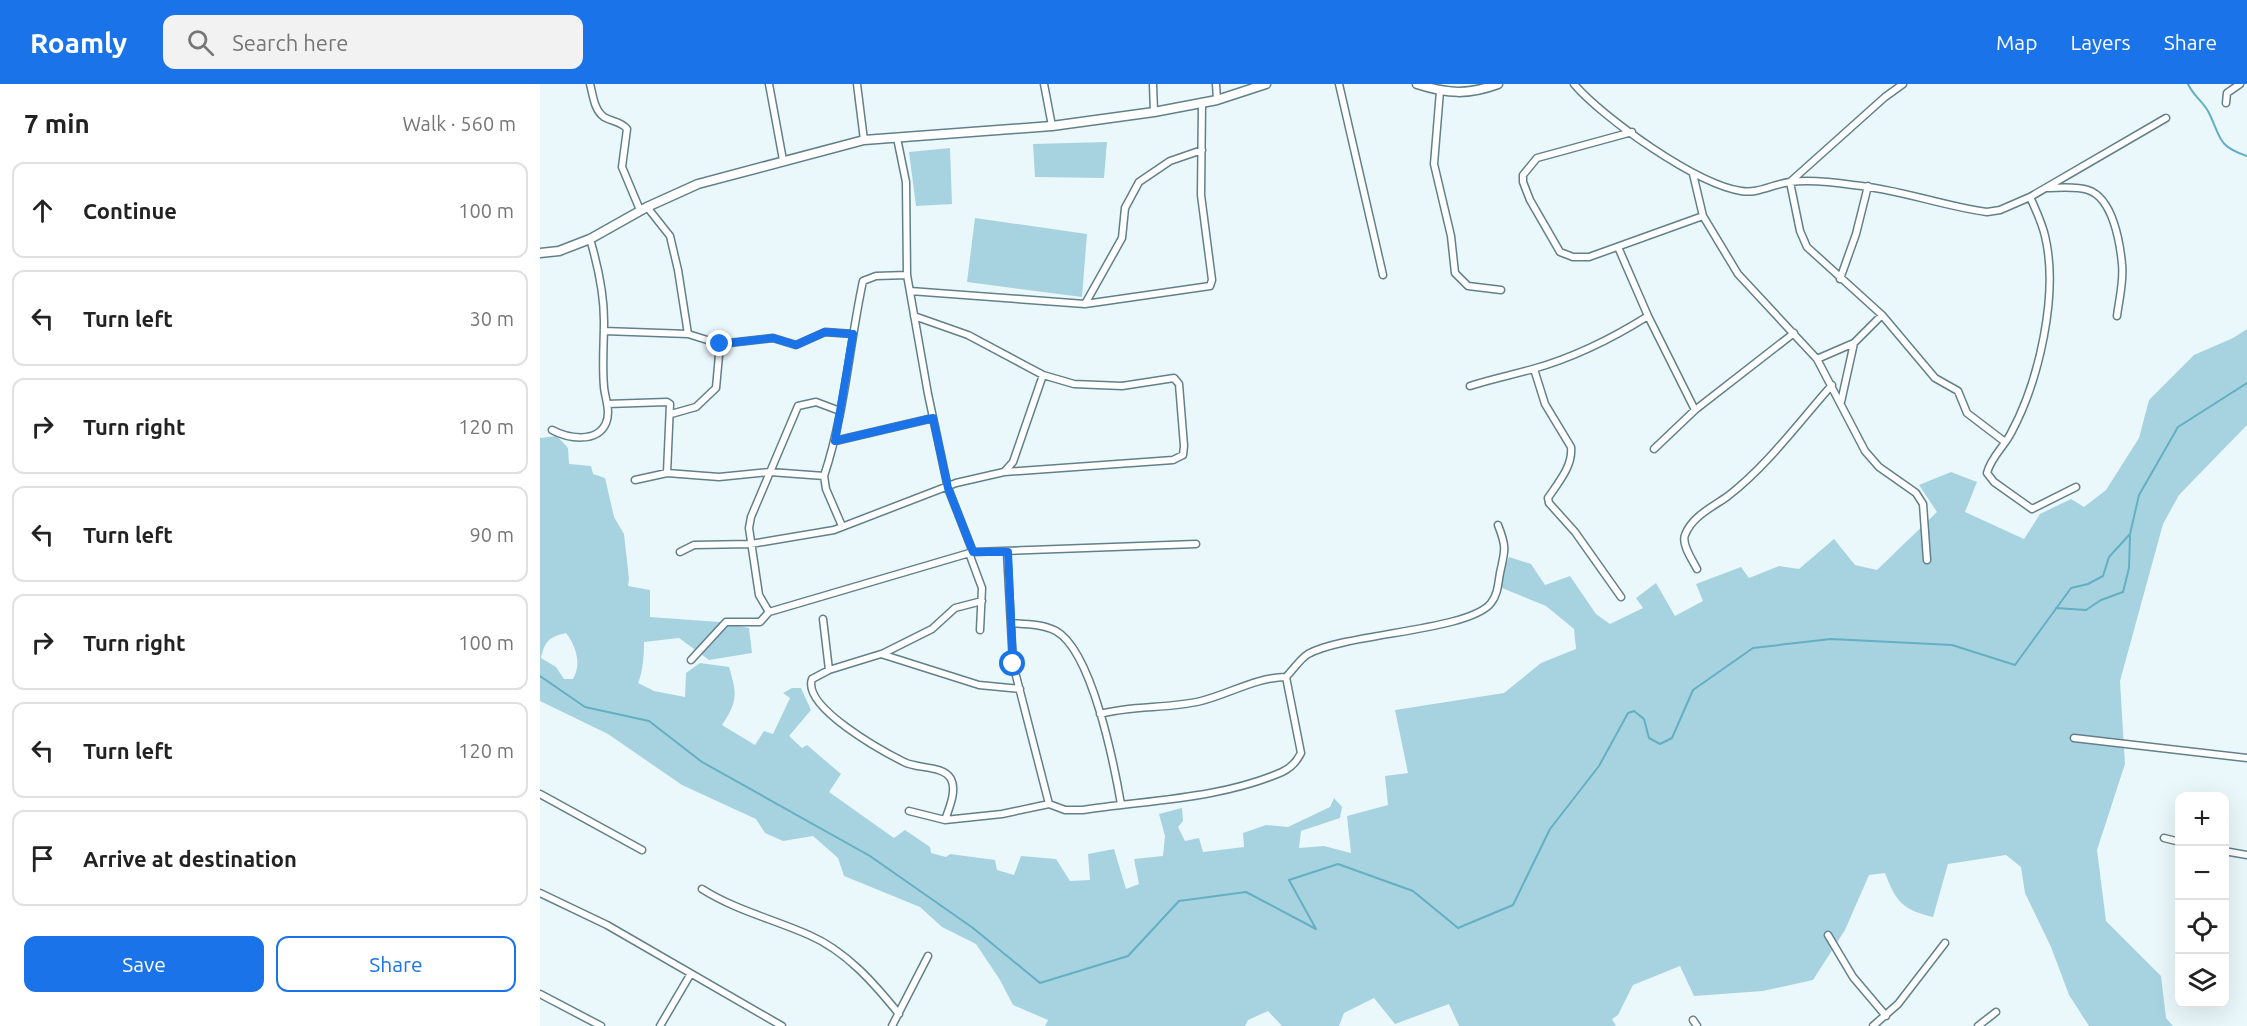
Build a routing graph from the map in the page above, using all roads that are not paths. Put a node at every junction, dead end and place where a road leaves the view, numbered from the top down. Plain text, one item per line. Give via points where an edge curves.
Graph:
1 (590, 84) edge
2 (769, 84) edge
3 (857, 84) edge
4 (1044, 84) edge
5 (1153, 84) edge
6 (1216, 84) edge
7 (1266, 84) edge
8 (1339, 84) edge
9 (1417, 84) edge
10 (1498, 84) edge
11 (1574, 84) edge
12 (1903, 84) edge
13 (2240, 84) edge
14 (1440, 92) junction
15 (1218, 100) junction
16 (1202, 103) junction
17 (2226, 103) dead end
18 (1154, 112) junction
19 (2166, 118) dead end
20 (1052, 126) junction
21 (1632, 132) junction
22 (897, 138) junction
23 (864, 140) junction
24 (1202, 150) junction
25 (783, 160) junction
26 (1693, 174) junction
27 (1790, 182) junction
28 (1868, 186) junction
29 (2045, 188) junction
30 (2030, 197) junction
31 (643, 208) junction
32 (1703, 216) junction
33 (590, 239) junction
34 (1618, 247) junction
35 (540, 253) edge
36 (907, 275) junction
37 (1383, 275) dead end
38 (1840, 279) junction
39 (910, 291) junction
40 (1501, 291) dead end
41 (1085, 304) junction
42 (1882, 315) junction
43 (914, 316) junction
44 (1648, 316) junction
45 (2117, 316) dead end
46 (604, 331) junction
47 (1794, 333) junction
48 (688, 334) junction
49 (853, 334) junction
50 (1854, 343) junction
51 (720, 344) junction
52 (1817, 359) junction
53 (1534, 369) junction
54 (1043, 375) junction
55 (1832, 385) junction
56 (1470, 386) dead end
57 (1841, 402) junction
58 (607, 404) junction
59 (1695, 410) junction
60 (840, 411) junction
61 (671, 414) junction
62 (933, 418) junction
63 (552, 430) dead end
64 (835, 441) junction
65 (2005, 442) junction
66 (1654, 449) dead end
67 (770, 472) junction
68 (1004, 472) junction
69 (667, 473) junction
70 (824, 477) junction
71 (635, 480) dead end
72 (948, 488) junction
73 (2076, 488) dead end
74 (1498, 525) dead end
75 (842, 526) junction
76 (751, 544) junction
77 (1196, 544) dead end
78 (680, 552) dead end
79 (1008, 552) junction
80 (971, 553) junction
81 (1927, 560) dead end
82 (1697, 569) dead end
83 (1621, 597) dead end
84 (982, 601) junction
85 (769, 612) junction
86 (823, 619) dead end
87 (1011, 623) junction
88 (980, 630) dead end
89 (881, 654) junction
90 (691, 660) dead end
91 (829, 670) junction
92 (1286, 677) junction
93 (1020, 689) junction
94 (1100, 714) junction
95 (2074, 738) dead end
96 (2247, 758) edge
97 (540, 794) edge
98 (1049, 804) junction
99 (1121, 804) junction
100 (909, 811) dead end
101 (945, 820) junction
102 (2164, 838) dead end
103 (2175, 841) edge
104 (642, 850) dead end
105 (2229, 852) edge
106 (2247, 855) edge
107 (702, 889) dead end
108 (541, 897) edge
109 (1828, 935) dead end
110 (1945, 943) dead end
111 (928, 956) dead end
112 (690, 975) junction
113 (540, 994) edge
114 (1996, 1012) dead end
115 (899, 1014) junction
116 (1886, 1016) junction
117 (1693, 1020) dead end
118 (592, 1024) edge
119 (601, 1026) edge
120 (660, 1026) edge
121 (782, 1026) edge
122 (892, 1026) edge
123 (1697, 1026) edge
124 (1873, 1026) edge
125 (1978, 1026) edge

1 - 31 street via 603,116 627,129 622,167
2 - 25 street
3 - 23 street
4 - 20 street
5 - 18 street
6 - 15 street
7 - 15 street
8 - 37 street
9 - 14 street
10 - 14 street via 1475,92
11 - 21 street via 1587,99
12 - 27 street
13 - 17 street via 2227,93
14 - 40 street via 1434,164 1451,236 1455,273 1468,286
15 - 16 street
16 - 18 street
16 - 24 street
18 - 20 street
19 - 29 street
20 - 22 street
21 - 26 street
21 - 34 street via 1537,158 1523,175 1530,200 1560,252 1581,258
22 - 23 street
22 - 36 street via 906,182
23 - 25 street
24 - 41 street via 1170,161 1139,182 1125,208 1122,238
24 - 41 street via 1210,286
25 - 31 street via 698,184
26 - 27 street via 1742,191 1759,191
26 - 32 street
27 - 28 street
27 - 38 street via 1802,238
28 - 30 street via 1987,212
28 - 38 street
29 - 30 street
29 - 45 street via 2088,190 2105,206 2113,222 2122,266
30 - 65 street via 2045,235 2050,270 2047,315 2026,397
31 - 33 street
31 - 48 street via 670,236
32 - 34 street
32 - 47 street via 1738,274
33 - 35 street via 559,251
33 - 46 street via 603,295
34 - 44 street
36 - 39 street
36 - 49 street via 876,276 863,281
38 - 42 street
39 - 41 street
39 - 43 street
42 - 50 street
42 - 65 street via 1935,378 1958,391 1967,413
43 - 54 street via 968,335
43 - 62 street
44 - 53 street via 1610,337
44 - 59 street
46 - 48 street
46 - 58 street via 603,385
47 - 52 street
47 - 59 street
48 - 51 street
49 - 51 street via 825,332 796,345 773,338
49 - 60 street
50 - 52 street
50 - 57 street
51 - 61 street via 717,388 696,408
52 - 55 street
53 - 56 street
53 - 83 street via 1545,404 1572,455 1548,498 1549,503 1575,532
54 - 68 street via 1013,462
54 - 68 street via 1074,384 1122,386 1174,378 1182,395 1183,454 1173,460
55 - 57 street
55 - 82 street via 1755,472 1703,512 1685,534 1683,540
57 - 81 street via 1865,451 1879,467 1916,493 1923,504
58 - 61 street via 667,402
58 - 63 street via 605,425 600,430 573,439
59 - 66 street
60 - 64 street
60 - 67 street via 816,402 798,406
61 - 69 street
62 - 64 street
62 - 72 street
64 - 70 street
65 - 73 street via 1987,472 2026,507 2040,506
67 - 69 street via 719,477
67 - 70 street
67 - 76 street via 751,517
68 - 72 street
69 - 71 street
70 - 75 street
72 - 75 street
72 - 80 street
74 - 92 street via 1506,556 1498,591 1482,611 1325,647 1306,655
75 - 76 street
76 - 78 street via 694,545
76 - 85 street via 759,595
77 - 79 street
79 - 80 street
79 - 87 street
80 - 84 street
80 - 85 street
84 - 88 street
84 - 89 street via 955,608 932,629
85 - 90 street via 760,622 726,622
86 - 91 street
87 - 93 street via 1013,664
87 - 94 street via 1058,632 1084,667
89 - 91 street
89 - 93 street via 980,685
91 - 101 street via 810,684 823,710 906,763 946,774 952,781
92 - 94 street via 1268,679 1202,701 1128,707
92 - 99 street via 1301,753 1284,772 1217,792
93 - 98 street
94 - 99 street
95 - 96 street
97 - 104 street
98 - 99 street via 1074,810
98 - 101 street
100 - 101 street
102 - 103 street
105 - 106 street
107 - 115 street via 724,902 811,935 846,957
108 - 112 street via 607,925
109 - 116 street via 1853,977
110 - 116 street
111 - 115 street
112 - 120 street
112 - 121 street
113 - 118 street
114 - 125 street
115 - 122 street
116 - 124 street
117 - 123 street
118 - 119 street

